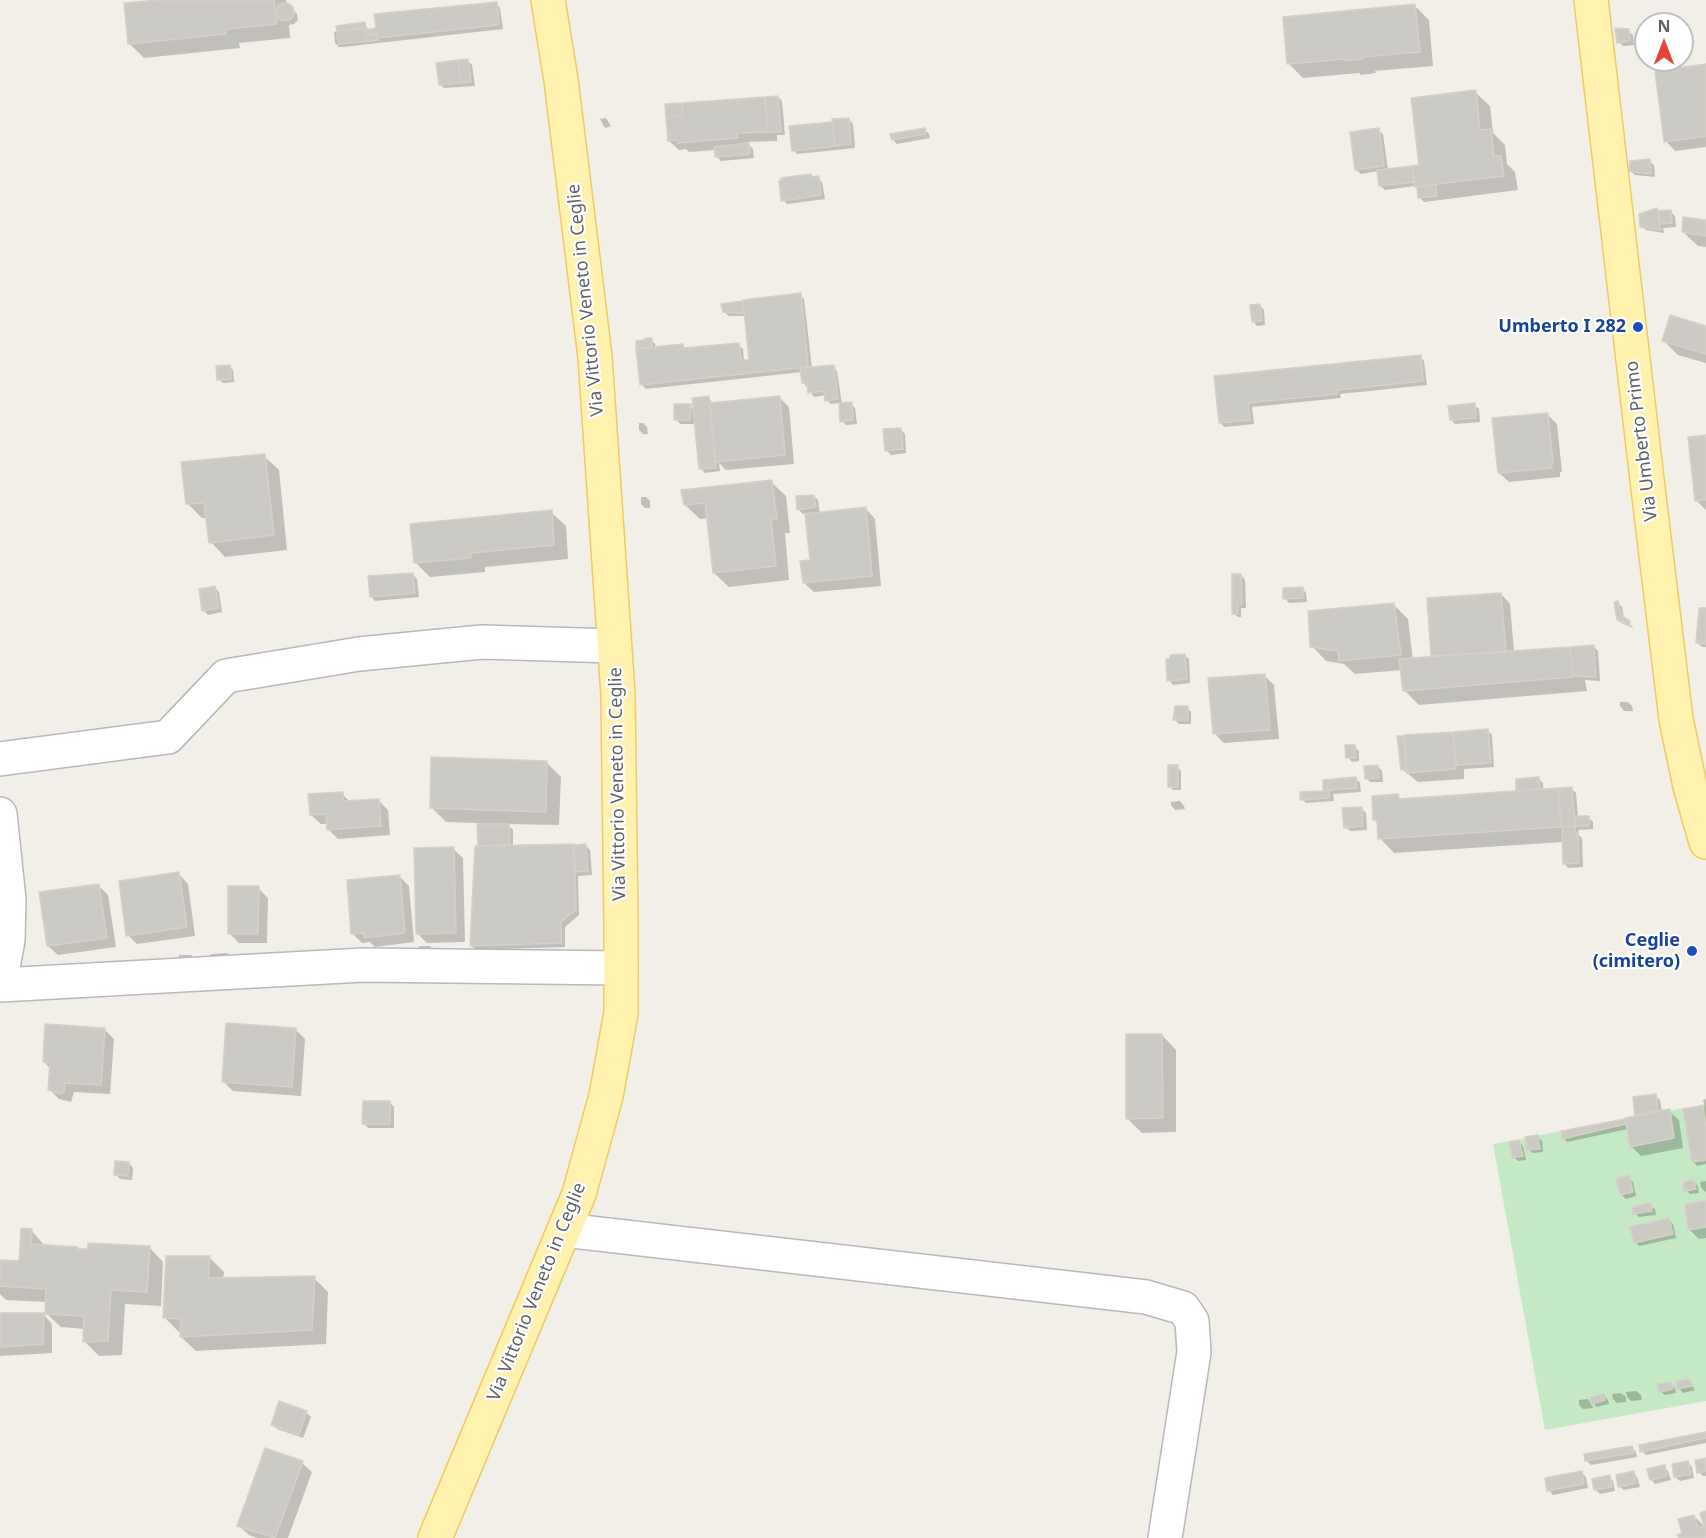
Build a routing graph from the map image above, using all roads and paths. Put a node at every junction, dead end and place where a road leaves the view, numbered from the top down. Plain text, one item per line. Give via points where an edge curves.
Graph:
1 (548, 0) edge
2 (1591, 0) edge
3 (615, 646) junction
4 (0, 759) edge
5 (0, 814) edge
6 (1706, 842) edge
7 (621, 968) junction
8 (0, 985) edge
9 (564, 1230) junction
10 (435, 1538) edge
11 (1165, 1538) edge

1 - 3 main road, Via Vittorio Veneto in Ceglie via 595,357
2 - 6 main road, Via Umberto Primo via 1676,719
3 - 4 street via 482,642 359,654 226,676 168,737
3 - 7 main road, Via Vittorio Veneto in Ceglie
5 - 8 street via 9,900 8,940
7 - 8 street via 363,965
7 - 9 main road, Via Vittorio Veneto in Ceglie via 621,1013 606,1096 579,1194
9 - 10 main road, Via Vittorio Veneto in Ceglie
9 - 11 street via 1146,1297 1183,1308 1192,1321 1194,1352

